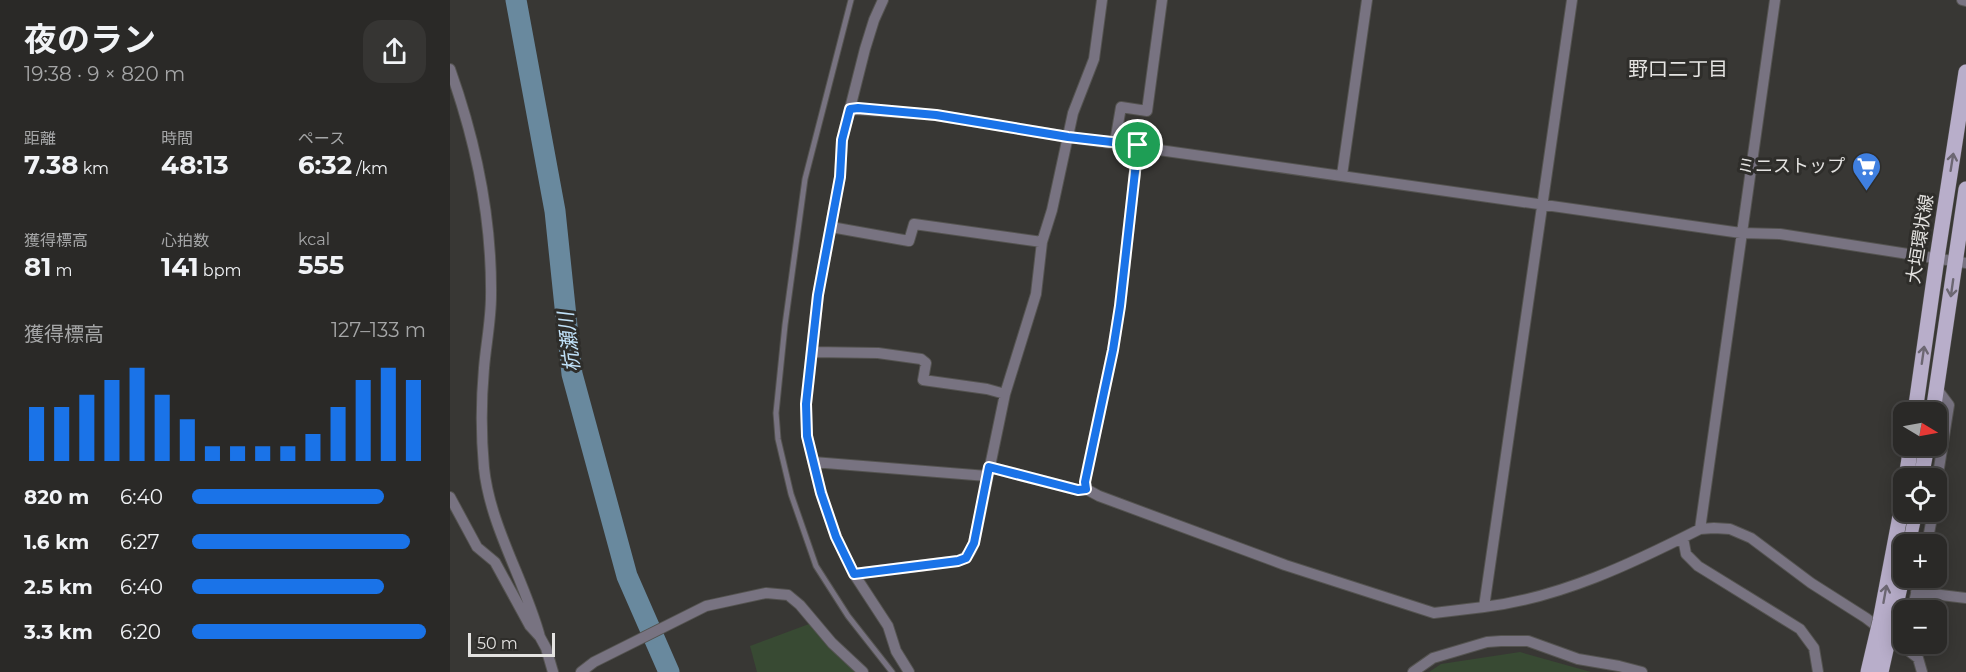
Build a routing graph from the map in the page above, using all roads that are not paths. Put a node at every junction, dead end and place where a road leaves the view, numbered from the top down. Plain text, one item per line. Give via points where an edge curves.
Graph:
1 (851, 0) edge
2 (883, 0) edge
3 (1102, 0) edge
4 (1162, 0) edge
5 (1368, 0) edge
6 (1572, 0) edge
7 (1775, 0) edge
8 (450, 69) edge
9 (1966, 72) edge
10 (850, 109) junction
11 (1068, 137) junction
12 (1115, 142) junction
13 (1138, 145) junction
14 (1342, 175) junction
15 (1966, 189) edge
16 (1544, 203) junction
17 (831, 227) junction
18 (1741, 233) junction
19 (1042, 242) junction
20 (1936, 258) junction
21 (1961, 262) edge
22 (812, 351) junction
23 (1937, 389) junction
24 (1005, 394) junction
25 (1916, 402) edge
26 (1935, 402) edge
27 (813, 462) junction
28 (1939, 468) edge
29 (988, 472) junction
30 (1086, 489) junction
31 (450, 497) edge
32 (1899, 522) edge
33 (1700, 529) junction
34 (1683, 538) junction
35 (854, 574) junction
36 (1900, 588) edge
37 (1917, 588) edge
38 (1916, 592) junction
39 (1966, 598) edge
40 (1914, 600) edge
41 (1484, 607) junction
42 (540, 637) junction
43 (1893, 637) edge
44 (1914, 654) edge
45 (553, 672) edge
46 (580, 672) edge
47 (863, 672) edge
48 (892, 672) edge
49 (909, 672) edge
50 (1413, 672) edge
51 (1642, 672) edge
52 (1818, 672) edge
53 (1868, 672) edge
54 (1881, 672) edge
55 (1922, 672) edge

1 - 48 lane via 805,179 776,413 791,494 816,566 848,616
2 - 10 street via 865,49
3 - 11 street via 1094,59
4 - 12 street via 1147,111 1121,107
5 - 14 street
6 - 16 street
7 - 18 street
8 - 42 street via 472,136 490,250 491,298 481,421 485,472 496,518
20 -> 9 main road, 大垣環状線
10 - 11 street via 936,115
10 - 17 street
11 - 12 street
11 - 19 street
12 - 13 street
13 - 14 street
13 - 30 street via 1120,306
14 - 16 street
15 - 21 main road
16 - 18 street
16 - 41 street
17 - 19 street via 909,241 914,224
17 - 22 street
18 - 20 street via 1780,234
18 - 33 street
19 - 24 street via 1036,294
20 - 21 street
25 -> 20 main road, 大垣環状線
21 -> 23 main road
22 - 24 street via 878,353 921,360 926,363 923,380
22 - 27 street via 806,404
23 - 26 main road
23 - 28 street via 1949,405
24 - 29 street
27 - 29 street
27 - 35 street via 836,537
29 - 30 street
29 - 35 street via 974,543 966,558
30 - 41 street via 1285,565 1434,613
31 - 42 street via 477,547 495,562
53 -> 32 main road, bridge
33 - 34 street
33 - 43 street via 1730,529 1751,538
34 - 41 street via 1590,579 1512,604
34 - 52 street via 1686,554 1698,566 1800,629 1814,648
35 - 49 street via 888,626 896,651
36 - 54 main road, bridge
37 - 38 street
38 - 39 street
38 - 40 street
42 - 45 street
44 - 55 street
46 - 47 street via 706,606 766,593 788,595
50 - 51 street via 1433,658 1487,642 1528,641 1578,659

